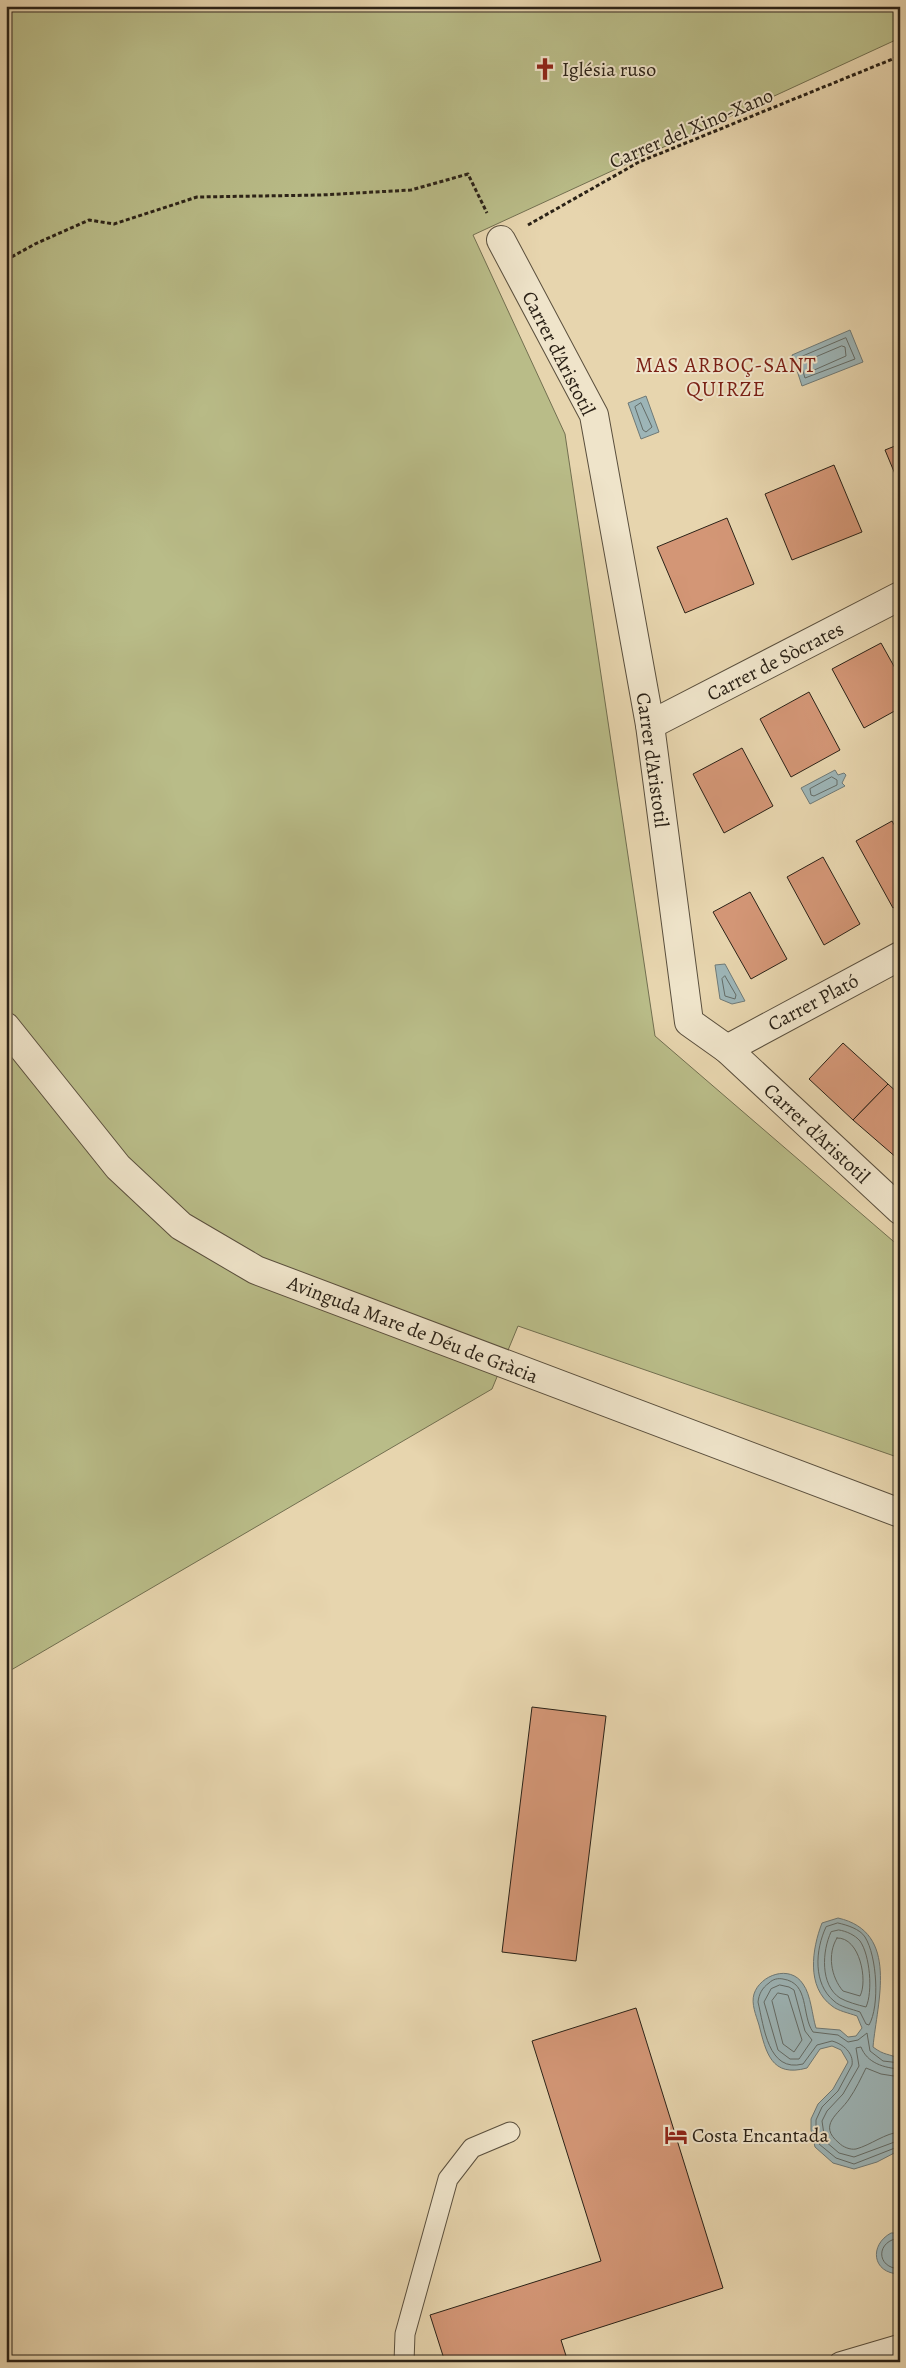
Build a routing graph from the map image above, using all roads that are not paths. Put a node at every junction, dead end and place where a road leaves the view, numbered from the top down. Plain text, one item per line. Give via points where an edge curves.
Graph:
1 (501, 240) road end
2 (900, 596) edge
3 (650, 725) junction
4 (900, 956) edge
5 (6, 1027) edge
6 (727, 1049) junction
7 (900, 1210) edge
8 (900, 1513) edge
9 (510, 2132) dead end
10 (900, 2344) edge
11 (404, 2362) edge
12 (839, 2362) edge

1 - 3 street, Carrer d'Aristotil via 594,415
2 - 3 street, Carrer de Sòcrates
3 - 6 street, Carrer d'Aristotil via 689,1022
4 - 6 street, Carrer Plató
5 - 8 street, Avinguda Mare de Déu de Gràcia via 118,1167 181,1226 256,1270
6 - 7 street, Carrer d'Aristotil
9 - 11 lane via 472,2148 448,2179 405,2334
10 - 12 lane

